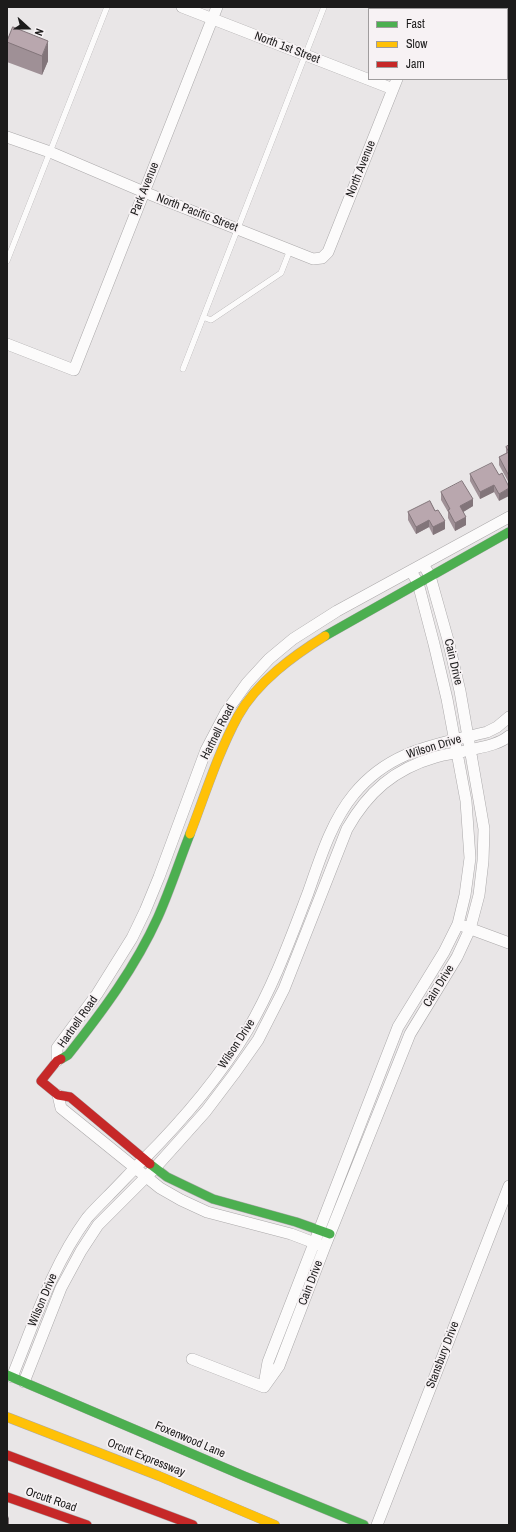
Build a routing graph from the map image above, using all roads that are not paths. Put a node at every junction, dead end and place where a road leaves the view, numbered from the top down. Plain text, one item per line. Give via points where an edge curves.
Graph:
1 (107, 7) edge
2 (182, 7) edge
3 (217, 7) edge
4 (324, 7) edge
5 (212, 19) junction
6 (306, 55) junction
7 (368, 75) edge
8 (383, 80) edge
9 (395, 84) edge
10 (7, 137) edge
11 (50, 152) junction
12 (144, 192) junction
13 (237, 229) junction
14 (290, 250) junction
15 (322, 258) joint
16 (7, 261) edge
17 (203, 317) junction
18 (7, 344) edge
19 (183, 369) dead end
20 (509, 517) edge
21 (509, 532) edge
22 (423, 564) junction
23 (411, 570) junction
24 (430, 576) junction
25 (418, 583) junction
26 (509, 718) edge
27 (468, 736) junction
28 (509, 736) edge
29 (455, 740) junction
30 (206, 750) junction
31 (470, 750) junction
32 (457, 753) junction
33 (220, 755) junction
34 (159, 877) junction
35 (172, 882) junction
36 (297, 923) junction
37 (458, 924) junction
38 (310, 927) junction
39 (470, 928) junction
40 (509, 943) edge
41 (57, 1061) junction
42 (58, 1094) junction
43 (369, 1100) junction
44 (381, 1105) junction
45 (144, 1159) junction
46 (135, 1168) junction
47 (155, 1168) junction
48 (146, 1176) junction
49 (509, 1187) edge
50 (318, 1230) junction
51 (330, 1234) junction
52 (313, 1242) junction
53 (325, 1246) junction
54 (192, 1359) dead end
55 (10, 1376) edge
56 (24, 1382) junction
57 (264, 1386) junction
58 (10, 1413) edge
59 (7, 1455) edge
60 (7, 1460) edge
61 (78, 1482) junction
62 (7, 1497) edge
63 (87, 1525) edge
64 (193, 1525) edge
65 (275, 1525) edge
66 (364, 1525) edge
67 (377, 1525) edge

1 - 11 lane
2 - 5 street, North 1st Street
3 - 5 street, Park Avenue
4 - 6 lane
5 - 6 street, North 1st Street
5 - 12 street, Park Avenue
6 - 7 street, North 1st Street
6 - 13 lane
8 - 9 street, North 1st Street
9 - 15 street, North Avenue via 328,252
10 - 11 street, North Pacific Street
11 - 12 street, North Pacific Street
11 - 16 lane
12 - 13 street, North Pacific Street
12 - 18 street, Park Avenue via 74,370
13 - 14 street, North Pacific Street
13 - 17 lane
14 - 15 street, North Pacific Street via 313,258
14 - 17 lane via 282,273 211,320
17 - 19 lane
20 - 22 street, Hartnell Road
21 - 24 main road, Hartnell Road
22 - 23 street, Hartnell Road
22 - 24 street, Cain Drive
23 - 25 street, Cain Drive
23 - 30 street, Hartnell Road via 337,610 293,639 269,659 226,712
24 - 25 main road, Hartnell Road
24 - 27 street, Cain Drive via 448,640
25 - 29 street, Cain Drive
25 - 33 main road, Hartnell Road via 302,650 279,668 239,715
26 - 27 street, Wilson Drive via 497,727
27 - 29 street, Wilson Drive
27 - 31 street, Cain Drive
28 - 31 street, Wilson Drive via 488,746
29 - 32 street, Cain Drive
29 - 36 street, Wilson Drive via 414,750 392,761 371,776 354,795 337,820
30 - 33 street
30 - 34 street, Hartnell Road
31 - 32 street, Wilson Drive
31 - 39 street, Cain Drive via 484,829 479,895
32 - 37 street, Cain Drive via 466,801 470,858
32 - 38 street, Wilson Drive via 436,757 394,775 359,809 347,829
33 - 35 main road, Hartnell Road
34 - 35 street
34 - 41 street, Hartnell Road via 145,911 115,968 57,1048
35 - 41 main road, Hartnell Road via 158,917 108,1004 68,1055
36 - 38 street
36 - 45 street, Wilson Drive via 272,984 247,1032 195,1103
37 - 39 street
37 - 43 street, Cain Drive via 398,1027
38 - 47 street, Wilson Drive via 284,990 258,1040 206,1111
39 - 40 street
39 - 44 street, Cain Drive via 457,958 410,1034
41 - 42 main road, Hartnell Road via 41,1081
42 - 45 main road, Hartnell Road via 70,1097
42 - 46 street, Hartnell Road via 61,1108
43 - 44 street
43 - 50 street, Cain Drive
44 - 51 street, Cain Drive
45 - 46 street, Wilson Drive
45 - 47 main road, Hartnell Road
46 - 48 street, Hartnell Road
46 - 55 street, Wilson Drive via 88,1217 69,1245 51,1279
47 - 48 street, Wilson Drive
47 - 50 main road, Hartnell Road via 167,1177 213,1199
48 - 52 street, Hartnell Road via 180,1200 207,1212
48 - 56 street, Wilson Drive via 98,1225 81,1250 61,1288
49 - 67 street, Stansbury Drive
50 - 51 main road, Hartnell Road
50 - 52 street, Cain Drive
51 - 53 street, Cain Drive
52 - 53 street, Hartnell Road
52 - 57 street, Cain Drive via 268,1362
53 - 57 street, Cain Drive via 279,1366
54 - 57 street
55 - 56 main road, Foxenwood Lane
56 - 66 main road, Foxenwood Lane
58 - 65 main road, Orcutt Expressway via 91,1450
59 - 61 main road
60 - 61 main road
61 - 64 main road
62 - 63 main road, Orcutt Road

